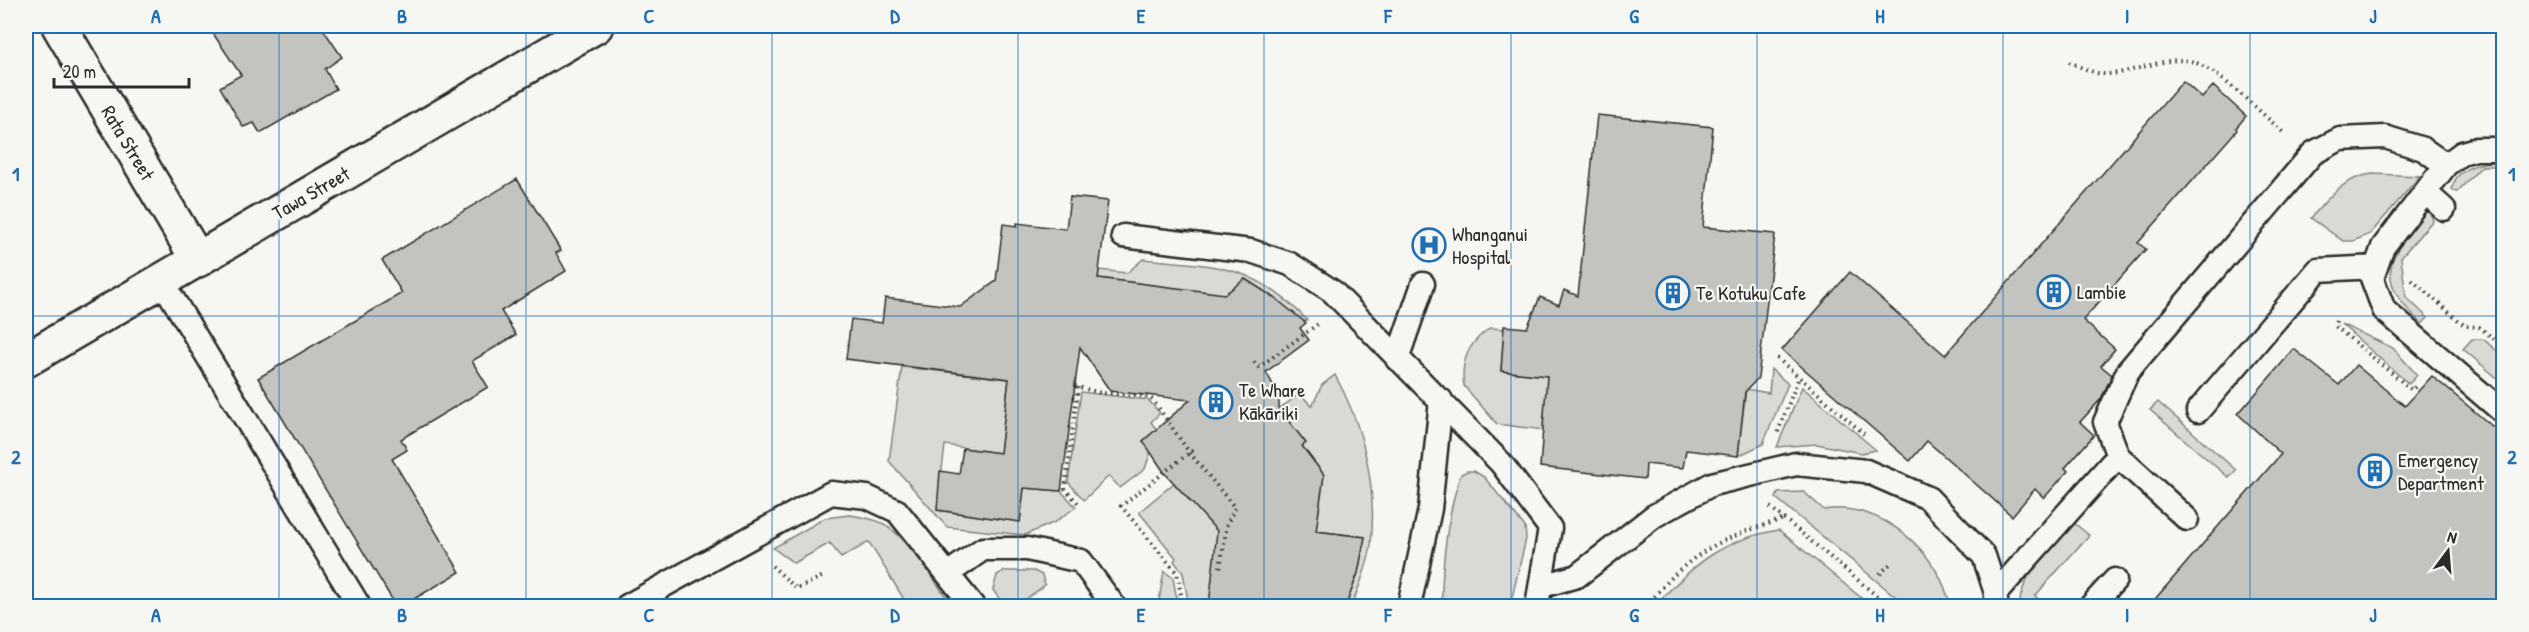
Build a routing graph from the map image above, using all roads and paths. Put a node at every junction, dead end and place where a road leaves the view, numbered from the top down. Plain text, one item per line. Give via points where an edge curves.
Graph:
1 (59, 26) edge
2 (596, 26) edge
3 (2069, 62) dead end
4 (2504, 149) edge
5 (2311, 156) junction
6 (2446, 165) junction
7 (2425, 192) junction
8 (2444, 209) dead end
9 (1123, 236) dead end
10 (198, 260) junction
11 (2376, 267) junction
12 (162, 281) junction
13 (1423, 284) dead end
14 (2410, 286) dead end
15 (2336, 321) dead end
16 (1308, 331) dead end
17 (2504, 347) edge
18 (1777, 358) dead end
19 (1397, 359) junction
20 (26, 360) edge
21 (1254, 362) dead end
22 (1798, 377) junction
23 (2415, 386) dead end
24 (1441, 400) junction
25 (2198, 411) dead end
26 (2504, 413) edge
27 (1776, 438) dead end
28 (1191, 451) junction
29 (2118, 456) junction
30 (1899, 485) junction
31 (1078, 503) dead end
32 (1766, 504) dead end
33 (1784, 519) junction
34 (2187, 519) dead end
35 (746, 540) junction
36 (1890, 564) dead end
37 (1220, 568) dead end
38 (949, 573) junction
39 (1880, 574) dead end
40 (825, 575) dead end
41 (2115, 580) dead end
42 (1539, 596) edge
43 (1996, 600) edge
44 (358, 606) edge
45 (627, 606) edge
46 (973, 606) edge
47 (1114, 606) edge
48 (1183, 606) edge
49 (1408, 606) edge
50 (1647, 606) edge
51 (1889, 606) edge
52 (2091, 606) edge

1 - 10 street, Rata Street
2 - 10 street, Tawa Street
3 - 5 path via 2100,74 2172,61 2208,68
4 - 6 lane via 2476,149 2462,153
5 - 6 lane via 2340,140 2385,137 2423,148
5 - 29 lane via 2128,371 2105,422
6 - 7 lane
7 - 8 lane
7 - 11 lane via 2383,247
9 - 19 lane via 1251,251 1290,264 1332,291
10 - 12 street, Tawa Street
11 - 25 lane via 2318,270
11 - 26 lane via 2372,278 2384,310
12 - 20 street, Tawa Street
12 - 44 lane
13 - 19 lane
14 - 17 path via 2409,278 2465,326 2480,327
15 - 23 path via 2336,326 2412,390
16 - 21 path via 1259,367
18 - 22 path
19 - 24 lane
22 - 27 path
22 - 30 path via 1884,451
24 - 42 lane via 1501,463 1550,528
24 - 49 lane via 1430,509
28 - 31 path via 1153,400 1077,386 1065,489
28 - 37 path via 1235,508 1227,524
28 - 48 path via 1121,506 1177,573
29 - 34 lane
29 - 43 lane
30 - 42 lane via 1866,471 1796,464 1718,482 1654,516 1577,576
30 - 43 lane via 1928,498 1984,556
32 - 33 path
33 - 50 path via 1715,543 1688,561
33 - 51 path
35 - 38 lane via 831,493 867,497 897,511
35 - 40 path via 797,589
35 - 45 lane
36 - 39 path
38 - 46 lane
38 - 47 lane via 983,549 1027,549 1081,561
41 - 52 lane

